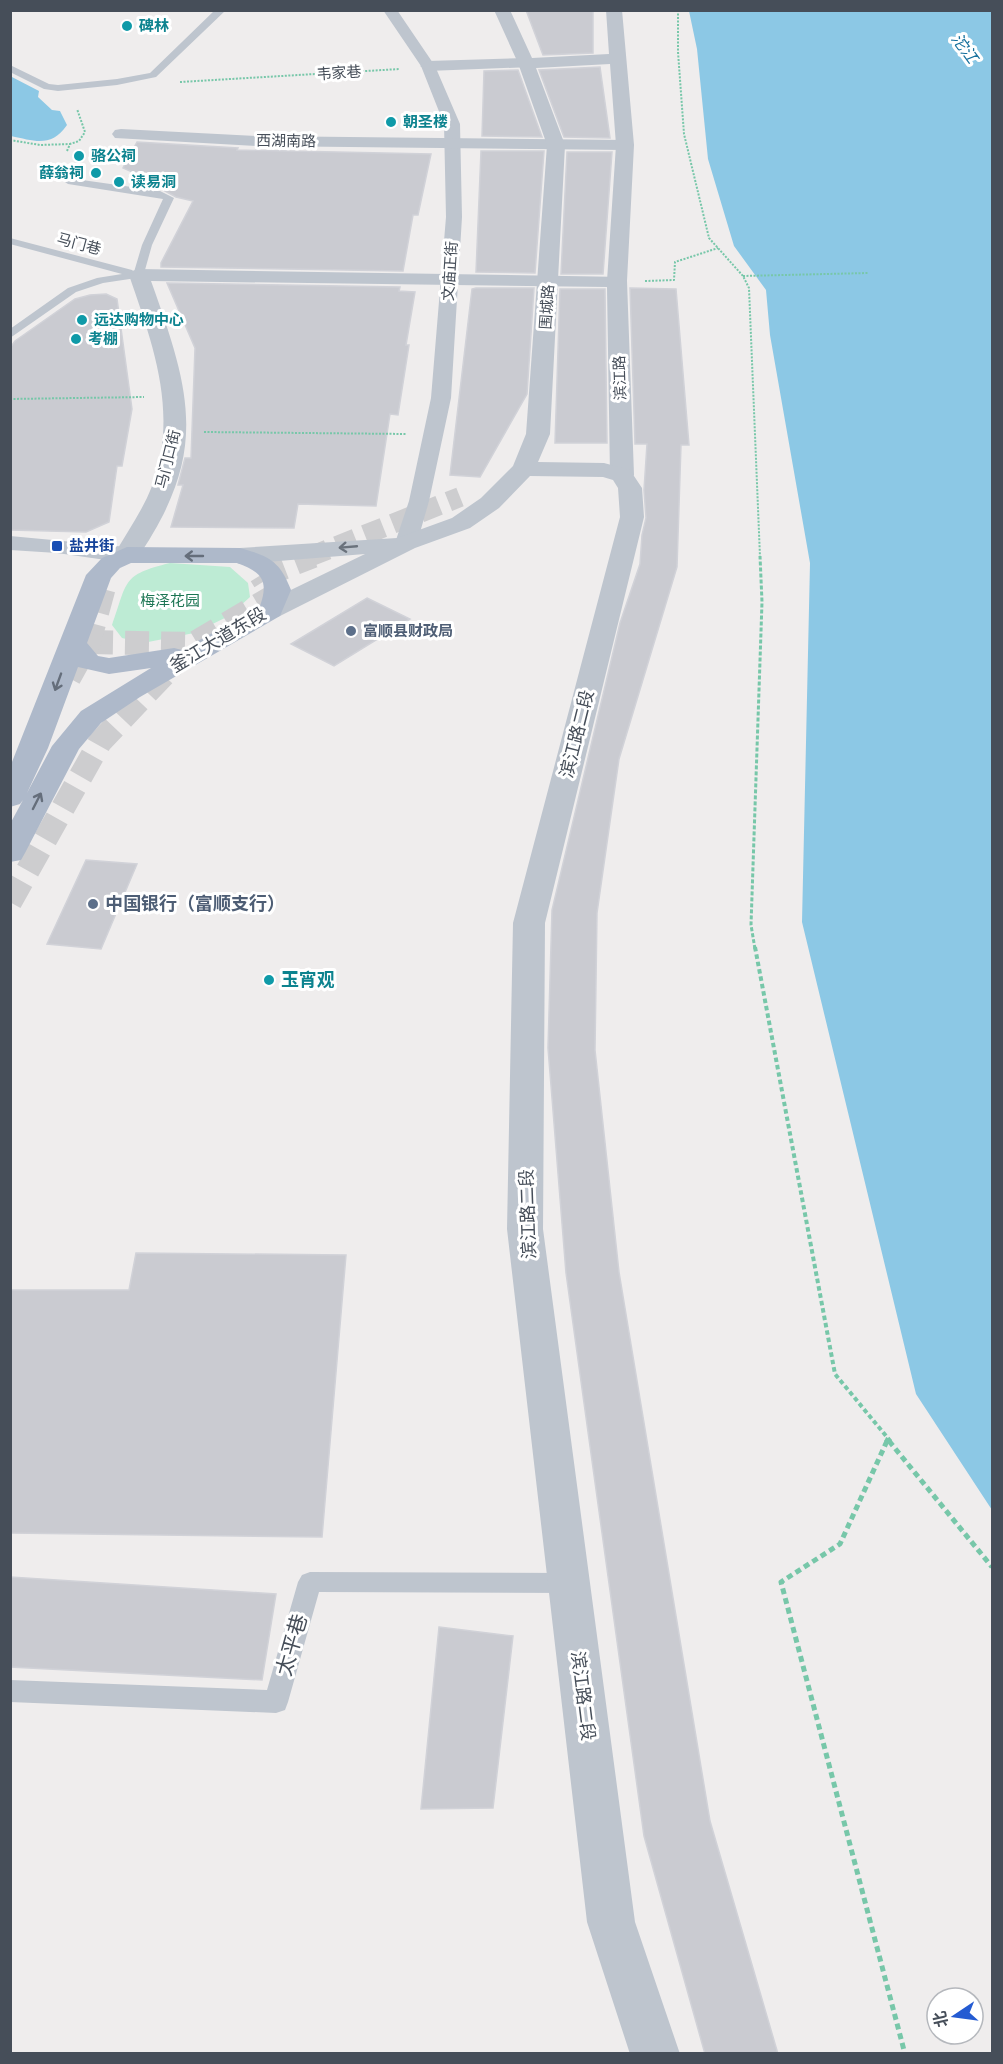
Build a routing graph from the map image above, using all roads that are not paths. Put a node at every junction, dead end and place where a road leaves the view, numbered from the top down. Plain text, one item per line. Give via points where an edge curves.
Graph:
1 (222, 10) edge
2 (390, 10) edge
3 (502, 10) edge
4 (614, 10) edge
5 (617, 59) junction
6 (526, 63) junction
7 (428, 66) junction
8 (10, 68) edge
9 (121, 134) dead end
10 (452, 144) junction
11 (625, 144) junction
12 (556, 145) junction
13 (61, 168) road end
14 (10, 241) edge
15 (139, 275) junction
16 (449, 280) junction
17 (549, 280) junction
18 (617, 281) junction
19 (10, 334) edge
20 (524, 469) junction
21 (622, 475) junction
22 (10, 543) edge
23 (406, 543) junction
24 (127, 555) junction
25 (240, 556) junction
26 (271, 610) junction
27 (72, 643) junction
28 (207, 647) junction
29 (10, 798) edge
30 (10, 853) edge
31 (568, 1583) junction
32 (10, 1691) edge
33 (655, 2054) edge

1 - 8 lane via 153,75 58,88 47,87
2 - 7 street, 文庙正街
3 - 6 street, 围城路
4 - 5 street, 滨江路
5 - 6 street
5 - 11 street, 滨江路
6 - 7 street
6 - 12 street, 围城路
7 - 10 street, 文庙正街 via 452,124
9 - 10 street, 西湖南路
10 - 12 street, 西湖南路
10 - 16 street, 文庙正街 via 454,217
11 - 12 street, 西湖南路
11 - 18 street, 滨江路
12 - 17 street, 围城路
13 - 15 lane via 61,176 72,182 169,198 140,258
14 - 15 lane, 马门巷
15 - 16 street
15 - 19 lane via 101,280 72,290
15 - 24 street, 马门口街 via 173,377 177,432 165,485
16 - 17 street
16 - 23 street, 文庙正街 via 441,398
17 - 18 street
17 - 20 street, 围城路 via 538,434
18 - 21 street, 滨江路
20 - 21 street via 604,470
20 - 23 street, 围城路 via 490,503 461,524
21 - 31 street, 滨江路二段 via 630,488 632,517 529,923 525,1229
22 - 24 street
23 -> 25 street
23 - 26 street
25 -> 24 main road, 釜江大道东段
24 - 27 main road via 99,575
25 - 26 main road, 釜江大道东段 via 260,563 272,573 278,590
26 - 28 main road, 釜江大道东段
27 - 28 main road via 89,663 109,666
27 -> 29 main road via 34,748
30 -> 28 main road, 釜江大道东段 via 66,746 91,717
31 - 32 lane, 太平巷 via 310,1582 276,1702
31 - 33 street, 滨江路二段 via 611,1922

